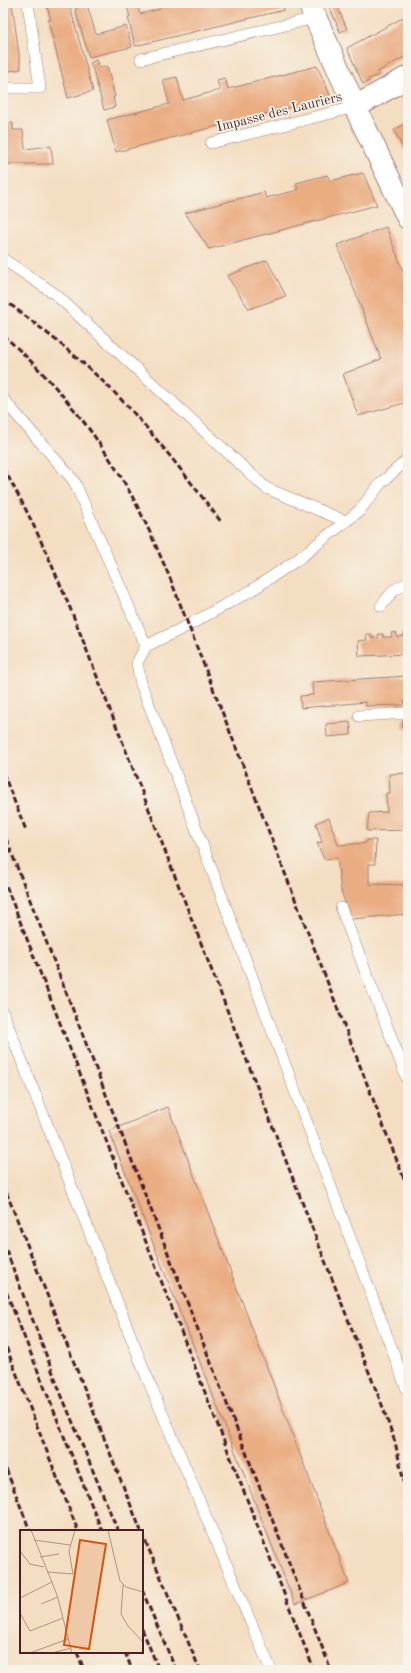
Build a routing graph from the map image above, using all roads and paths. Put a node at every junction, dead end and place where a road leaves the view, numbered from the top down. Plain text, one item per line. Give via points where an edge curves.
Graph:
1 (28, 3) edge
2 (312, 10) edge
3 (141, 59) dead end
4 (408, 77) edge
5 (3, 88) edge
6 (355, 107) junction
7 (211, 143) dead end
8 (408, 218) edge
9 (3, 259) edge
10 (3, 399) edge
11 (408, 459) edge
12 (345, 522) junction
13 (408, 583) edge
14 (381, 606) dead end
15 (146, 646) junction
16 (408, 713) edge
17 (359, 716) dead end
18 (341, 908) dead end
19 (3, 1013) edge
20 (408, 1081) edge
21 (408, 1392) edge
22 (271, 1670) edge

1 - 5 lane via 40,88
2 - 3 lane
2 - 6 street
4 - 6 street
6 - 7 lane, Impasse des Lauriers
6 - 8 street
9 - 12 lane via 55,294 266,488
10 - 15 lane via 74,481
11 - 12 lane via 381,483 359,511
12 - 15 lane via 297,560 252,590
13 - 14 lane via 394,590
15 - 21 lane via 137,663 141,684
16 - 17 lane
18 - 20 lane
19 - 22 lane via 146,1375

